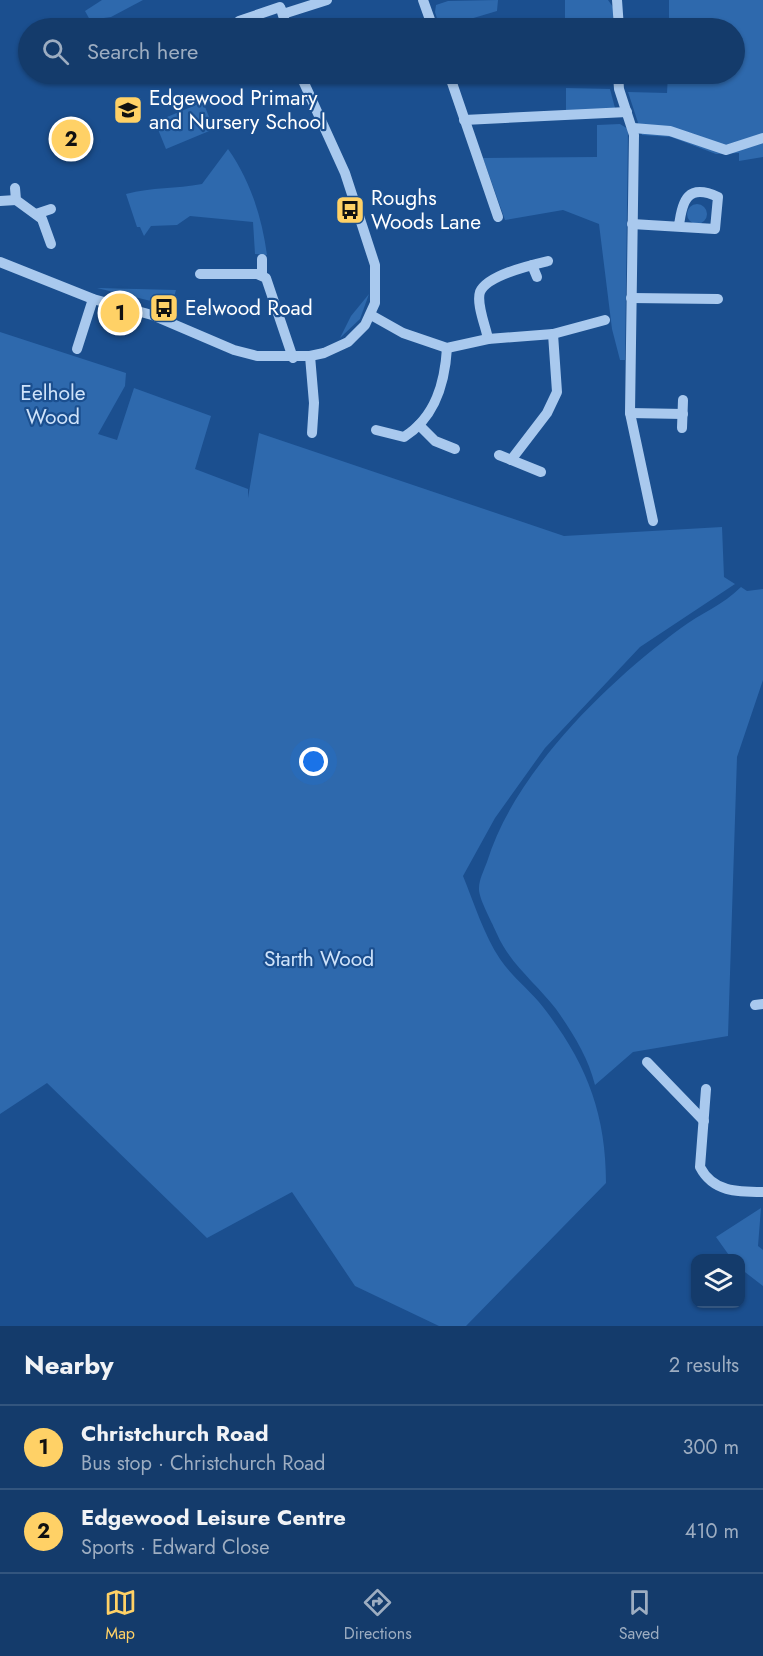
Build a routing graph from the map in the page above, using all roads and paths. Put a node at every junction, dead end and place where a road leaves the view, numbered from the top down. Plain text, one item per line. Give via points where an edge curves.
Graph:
1 (327, 0) edge
2 (423, 0) edge
3 (617, 0) edge
4 (280, 7) edge
5 (248, 18) edge
6 (429, 18) edge
7 (618, 18) edge
8 (305, 84) edge
9 (452, 84) edge
10 (619, 84) edge
11 (627, 112) junction
12 (464, 120) junction
13 (633, 128) junction
14 (763, 138) edge
15 (15, 188) dead end
16 (16, 200) junction
17 (0, 201) edge
18 (51, 209) dead end
19 (34, 213) junction
20 (498, 217) dead end
21 (632, 224) junction
22 (679, 226) junction
23 (51, 244) dead end
24 (262, 259) dead end
25 (548, 261) dead end
26 (0, 262) edge
27 (532, 265) junction
28 (200, 274) dead end
29 (262, 275) junction
30 (537, 277) dead end
31 (632, 298) junction
32 (93, 299) junction
33 (718, 299) dead end
34 (371, 315) junction
35 (605, 320) dead end
36 (553, 333) junction
37 (488, 339) junction
38 (447, 348) junction
39 (77, 349) dead end
40 (310, 356) junction
41 (293, 358) junction
42 (683, 400) dead end
43 (630, 413) junction
44 (682, 414) junction
45 (419, 424) junction
46 (682, 428) dead end
47 (376, 430) dead end
48 (312, 433) dead end
49 (455, 449) dead end
50 (499, 455) dead end
51 (511, 460) junction
52 (541, 472) dead end
53 (653, 521) dead end
54 (646, 1062) dead end
55 (706, 1089) dead end
56 (704, 1121) junction
57 (763, 1192) edge

1 - 4 street
2 - 6 street
3 - 7 street
4 - 5 street
8 - 34 street via 345,173 375,265 377,289
9 - 12 street
10 - 11 street
11 - 12 street
11 - 13 street
12 - 20 street
13 - 14 street via 670,131 726,150
13 - 21 street
15 - 16 street
16 - 17 street
16 - 19 street
18 - 19 street
19 - 23 street via 42,219
21 - 22 street
21 - 31 street
22 - 22 street via 715,229 718,197 695,193 685,198
24 - 29 street
25 - 27 street
26 - 32 street
27 - 30 street
27 - 37 street via 516,268 480,291
28 - 29 street
29 - 41 street via 268,280
31 - 33 street
31 - 43 street
32 - 39 street
32 - 41 street via 152,315 234,350
34 - 38 street via 403,333
34 - 40 street via 348,342
35 - 36 street
36 - 37 street
36 - 51 street via 557,392 547,413
37 - 38 street
38 - 45 street via 442,387
40 - 41 street
40 - 48 street
42 - 44 street
43 - 44 street
43 - 53 street
44 - 46 street
45 - 47 street via 404,437
45 - 49 street via 435,441
50 - 51 street
51 - 52 street
54 - 56 street
55 - 56 street
56 - 57 street via 700,1167 706,1178 730,1192

